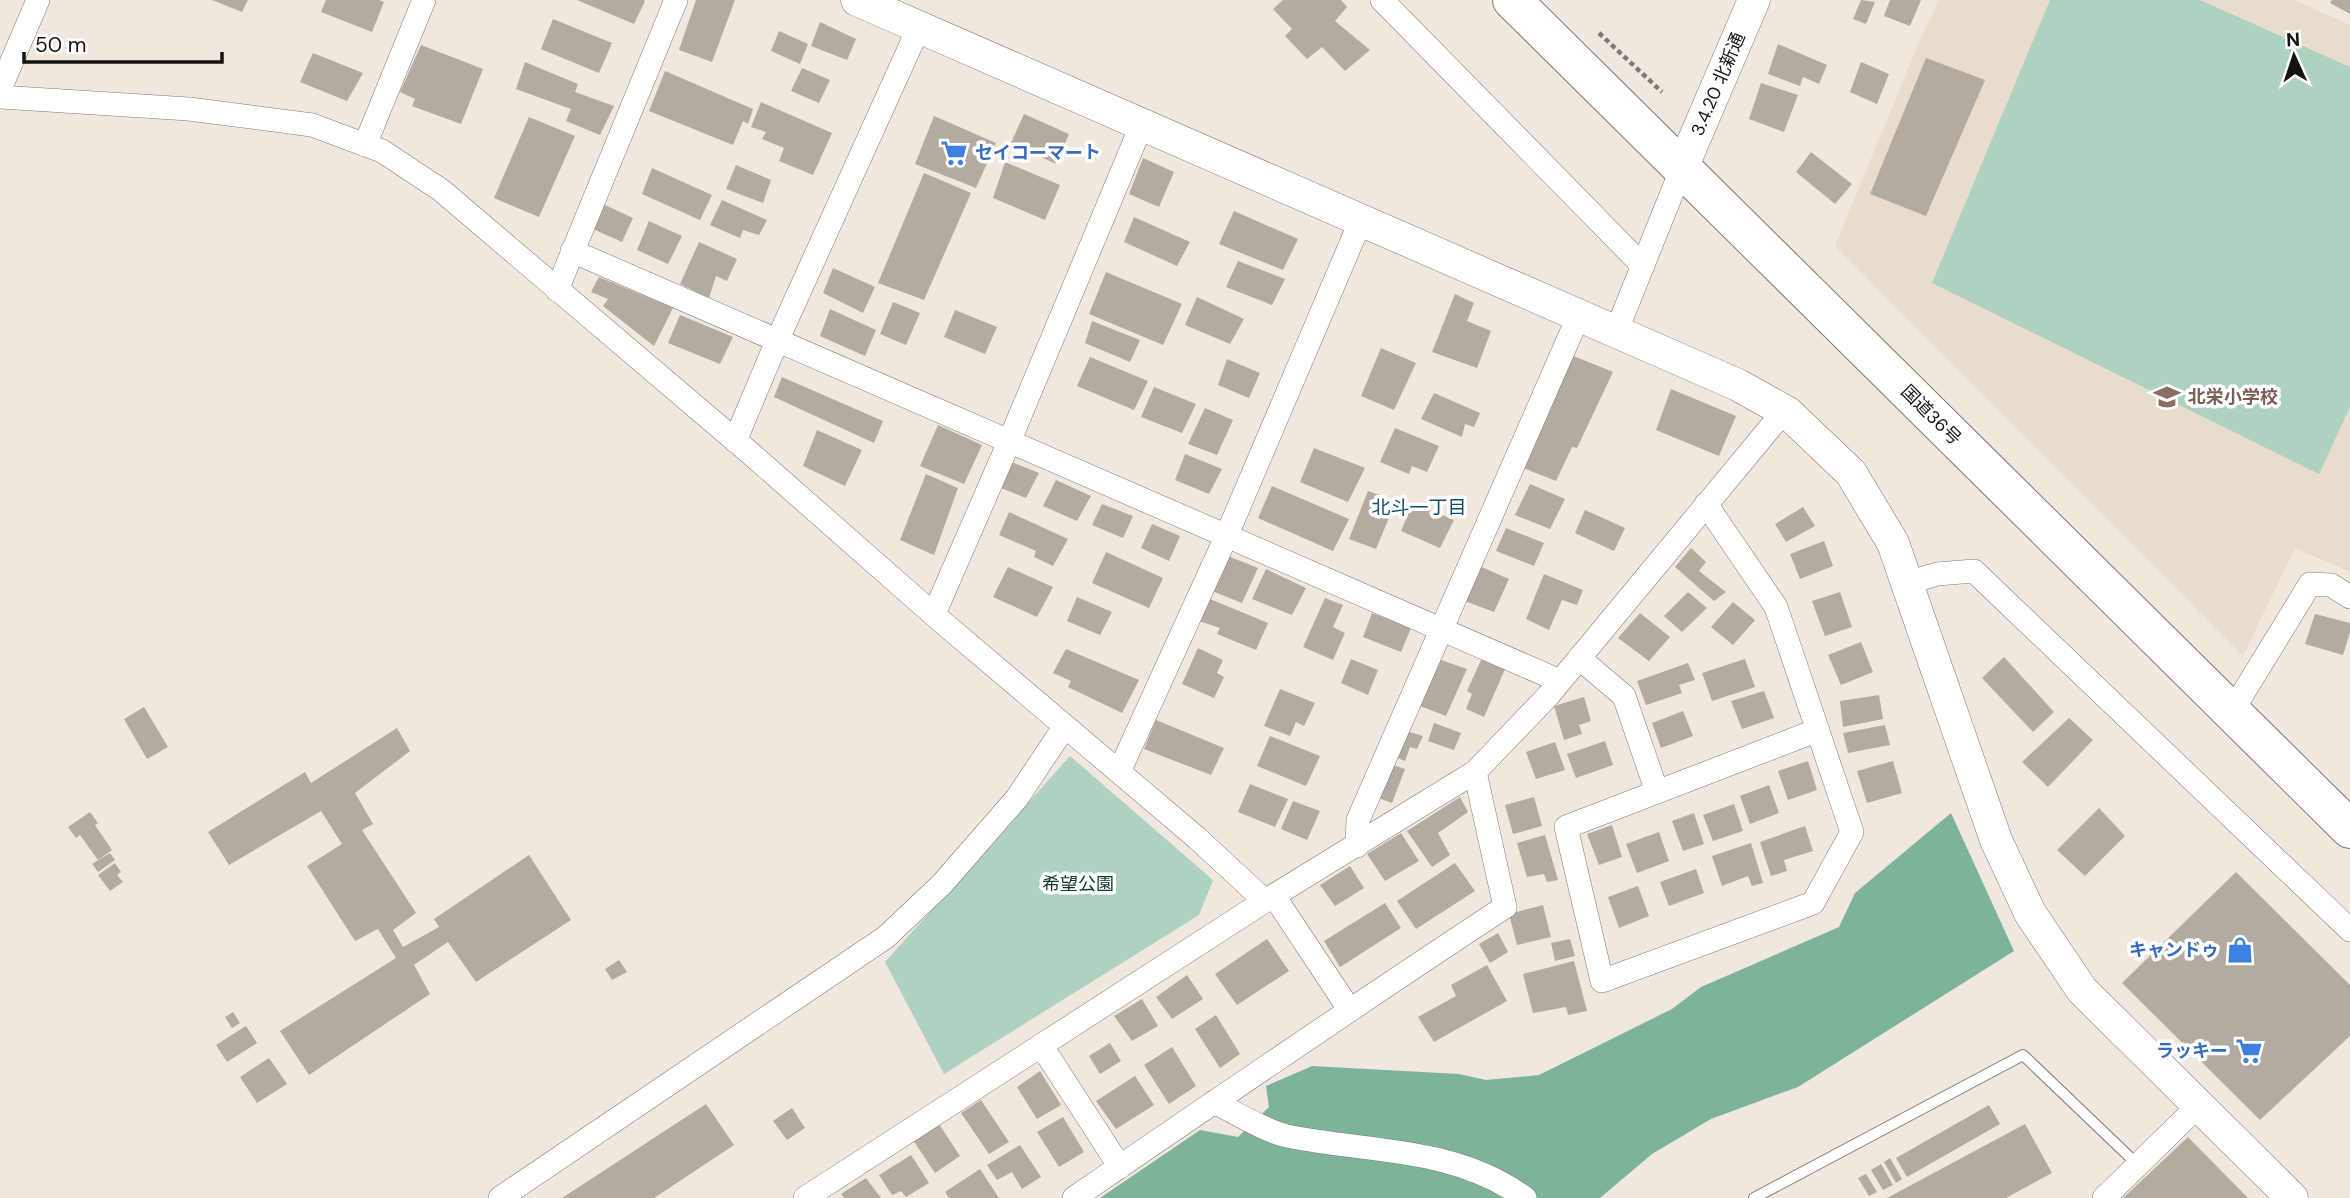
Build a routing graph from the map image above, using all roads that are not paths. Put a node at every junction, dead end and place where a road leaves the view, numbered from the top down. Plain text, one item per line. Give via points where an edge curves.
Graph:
1 (38, 0) edge
2 (424, 0) edge
3 (676, 0) edge
4 (857, 0) edge
5 (1382, 0) edge
6 (1512, 0) edge
7 (1754, 0) edge
8 (919, 27) junction
9 (0, 89) edge
10 (0, 97) edge
11 (1142, 124) junction
12 (365, 145) junction
13 (1682, 168) junction
14 (1361, 220) junction
15 (572, 251) junction
16 (1643, 267) junction
17 (556, 290) junction
18 (1580, 316) junction
19 (1616, 332) junction
20 (777, 341) junction
21 (1784, 411) junction
22 (735, 441) junction
23 (1009, 442) junction
24 (1706, 505) junction
25 (1226, 537) junction
26 (1907, 583) junction
27 (2350, 597) edge
28 (934, 614) junction
29 (1441, 631) junction
30 (1579, 659) junction
31 (1560, 681) junction
32 (2231, 713) junction
33 (1065, 726) junction
34 (1818, 730) junction
35 (1119, 772) junction
36 (1475, 772) junction
37 (1657, 792) junction
38 (2350, 829) edge
39 (1357, 846) junction
40 (1270, 899) junction
41 (2350, 930) edge
42 (1349, 1009) junction
43 (1041, 1045) junction
44 (1214, 1102) junction
45 (2198, 1106) junction
46 (2138, 1165) junction
47 (1120, 1167) junction
48 (811, 1197) edge
49 (500, 1198) edge
50 (1074, 1198) edge
51 (1525, 1198) edge
52 (1754, 1198) edge
53 (2104, 1198) edge
54 (2292, 1198) edge

1 - 9 street
2 - 12 street
3 - 15 street
4 - 8 street
5 - 16 street
6 - 13 highway, 国道36号
7 - 13 street, 3.4.20 北新通
8 - 11 street
8 - 20 street
10 - 12 street via 189,109 312,125
11 - 14 street
11 - 23 street
12 - 17 street via 382,150 441,190
13 - 16 street
13 - 32 highway, 国道36号
14 - 18 street
14 - 25 street
15 - 17 street
15 - 20 street
16 - 19 street
17 - 22 street
18 - 19 street
18 - 29 street
19 - 21 street via 1738,385
20 - 22 street
20 - 23 street
21 - 24 street
21 - 26 street via 1851,473 1893,543
22 - 28 street
23 - 25 street
23 - 28 street
24 - 30 street
24 - 34 street via 1776,607
25 - 29 street
25 - 35 street
26 - 41 street via 1937,574 1974,571
26 - 45 street via 1996,840 2030,913 2082,990
27 - 32 street via 2331,585 2310,584
28 - 33 street
29 - 31 street
29 - 39 street via 1358,820
30 - 31 street
30 - 37 street via 1624,696
31 - 36 street
32 - 38 highway, 国道36号
33 - 35 street
33 - 49 street via 1017,798 942,884 886,937
34 - 37 street
34 - 37 street via 1852,832 1813,903 1602,981 1566,827
35 - 40 street
36 - 39 street
36 - 42 street via 1505,907
39 - 40 street
40 - 42 street
40 - 43 street
42 - 44 street
43 - 47 street
43 - 48 street
44 - 47 street
44 - 51 street via 1284,1136 1446,1160 1502,1181
45 - 46 street
45 - 54 street
46 - 52 lane via 2023,1055
46 - 53 street
47 - 50 street

